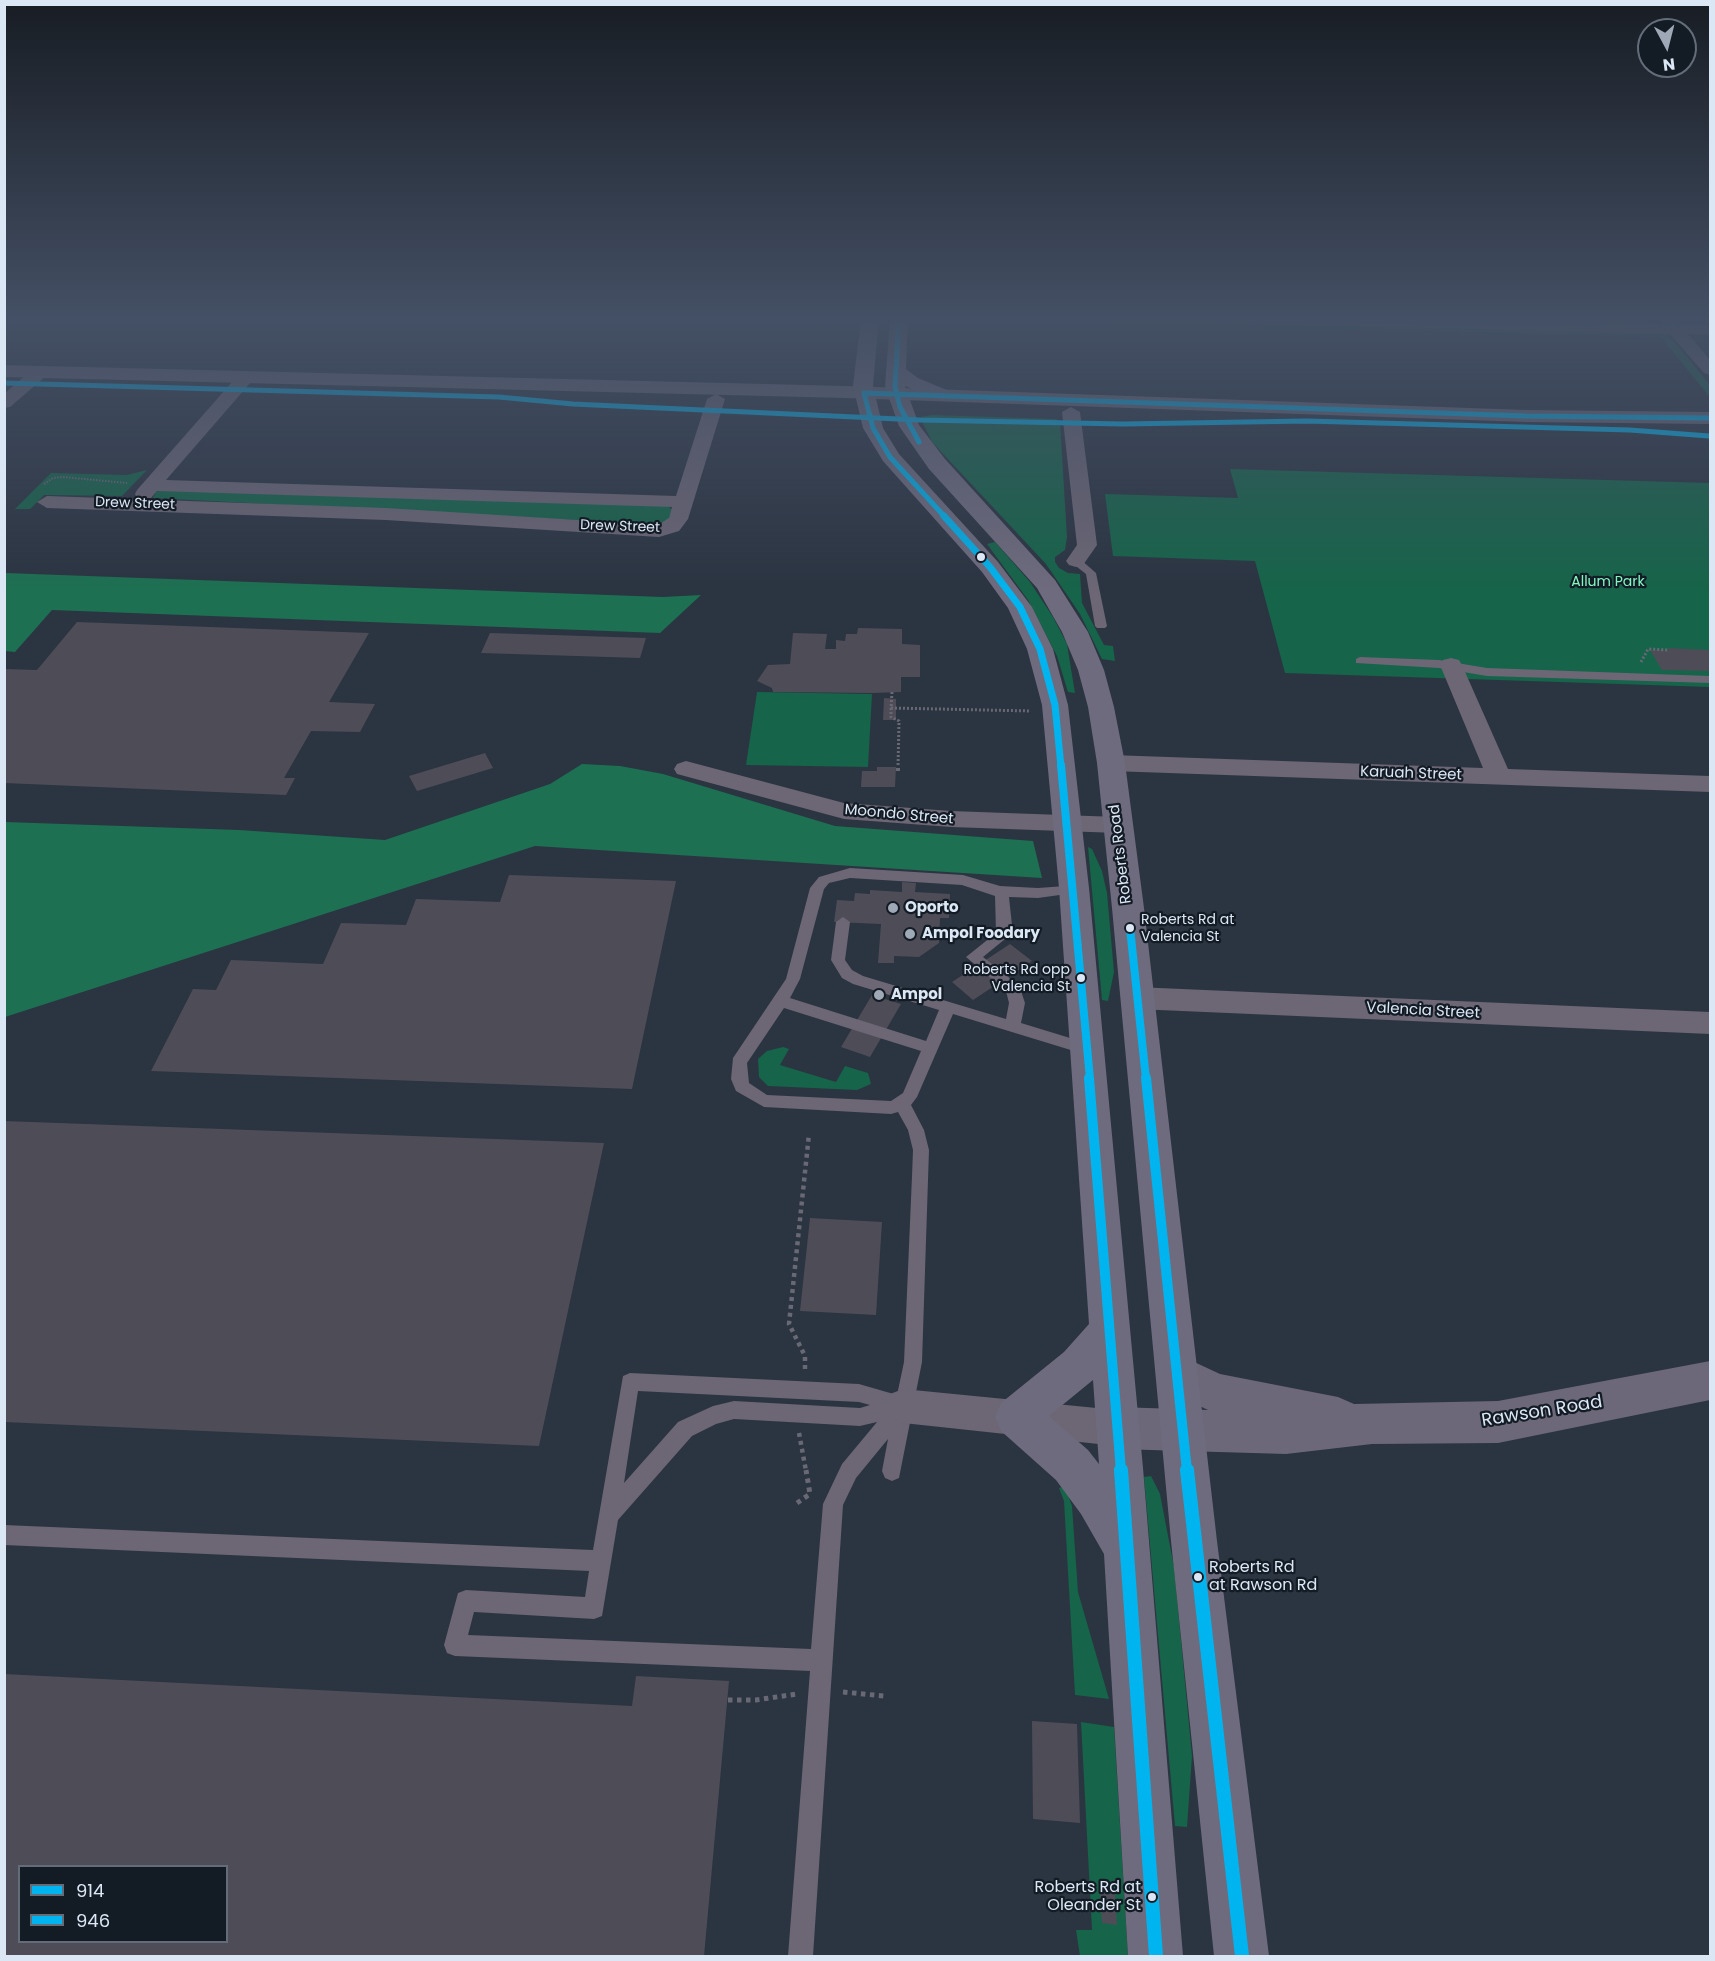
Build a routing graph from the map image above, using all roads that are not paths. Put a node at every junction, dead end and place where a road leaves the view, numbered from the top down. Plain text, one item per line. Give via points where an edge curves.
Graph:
1 (217, 410) edge
2 (713, 410) edge
3 (868, 410) edge
4 (902, 410) edge
5 (1032, 410) edge
6 (1267, 410) edge
7 (1325, 410) edge
8 (1071, 412) junction
9 (1631, 418) junction
10 (1710, 418) edge
11 (1710, 424) edge
12 (152, 484) junction
13 (47, 502) dead end
14 (682, 502) junction
15 (135, 504) junction
16 (1076, 561) joint
17 (1101, 626) dead end
18 (1360, 661) dead end
19 (1451, 665) junction
20 (1710, 680) edge
21 (1111, 763) junction
22 (686, 769) dead end
23 (1499, 777) junction
24 (1710, 784) edge
25 (1067, 824) junction
26 (1118, 825) junction
27 (916, 887) dead end
28 (1074, 888) junction
29 (1002, 892) junction
30 (843, 922) dead end
31 (1136, 998) junction
32 (781, 1001) junction
33 (948, 1007) junction
34 (1710, 1023) edge
35 (1012, 1027) junction
36 (930, 1048) junction
37 (1087, 1049) junction
38 (902, 1104) junction
39 (1108, 1331) junction
40 (1176, 1374) junction
41 (1710, 1381) edge
42 (903, 1406) junction
43 (1016, 1417) junction
44 (1372, 1424) junction
45 (1117, 1428) junction
46 (1182, 1431) junction
47 (892, 1471) dead end
48 (607, 1517) junction
49 (4, 1535) edge
50 (1125, 1545) junction
51 (601, 1561) junction
52 (820, 1660) junction
53 (800, 1956) edge
54 (1156, 1956) edge
55 (1242, 1956) edge

1 - 12 street
2 - 14 street
3 - 25 highway via 873,428 890,457 990,567 1020,607 1040,649 1055,705
4 - 21 highway, Roberts Road via 920,443 1047,585 1076,632 1091,670
5 - 8 main road
6 - 8 main road
7 - 9 main road
8 - 16 street via 1087,545
9 - 10 main road
9 - 11 main road
12 - 14 street, Drew Street
12 - 15 street
13 - 15 street, Drew Street
14 - 15 street, Drew Street via 676,523 653,531 386,514
16 - 17 lane via 1091,573
18 - 19 lane
19 - 20 lane via 1487,672
19 - 23 street
21 - 23 street, Karuah Street
21 - 26 highway, Roberts Road
22 - 25 street, Moondo Street via 844,812
23 - 24 street, Karuah Street
25 - 26 street, Moondo Street
25 - 28 highway
26 - 31 highway, Roberts Road
27 - 29 lane
28 - 29 lane
28 - 37 highway
29 - 32 lane via 963,879 850,873 824,880 813,898 793,978
29 - 35 lane via 1003,935 973,957 1016,995
30 - 33 lane via 838,960 847,974
31 - 34 street, Valencia Street
31 - 40 highway, Roberts Road
32 - 36 lane
32 - 38 lane via 739,1062 742,1087 751,1095 772,1102 879,1108
33 - 35 lane
33 - 36 lane
35 - 37 lane
36 - 38 lane via 909,1097
37 - 39 highway
38 - 42 lane via 916,1130 921,1150 914,1354
39 - 43 highway via 1080,1366
39 - 45 highway
40 - 44 main road, Rawson Road via 1213,1392 1239,1399
40 - 46 highway, Roberts Road
41 - 44 main road, Rawson Road via 1498,1422
42 - 43 street
42 - 47 lane
42 - 48 lane via 860,1417 734,1410 713,1415 685,1429
42 - 48 lane via 859,1393 630,1382
42 - 52 lane via 849,1471 833,1504
43 - 45 street
43 - 50 highway via 1072,1465
44 - 46 main road, Rawson Road via 1286,1433
45 - 46 main road, Rawson Road
45 - 50 highway
46 - 55 highway, Roberts Road
48 - 51 lane
49 - 51 lane
50 - 54 highway
51 - 52 lane via 594,1608 466,1601 455,1645
52 - 53 lane

